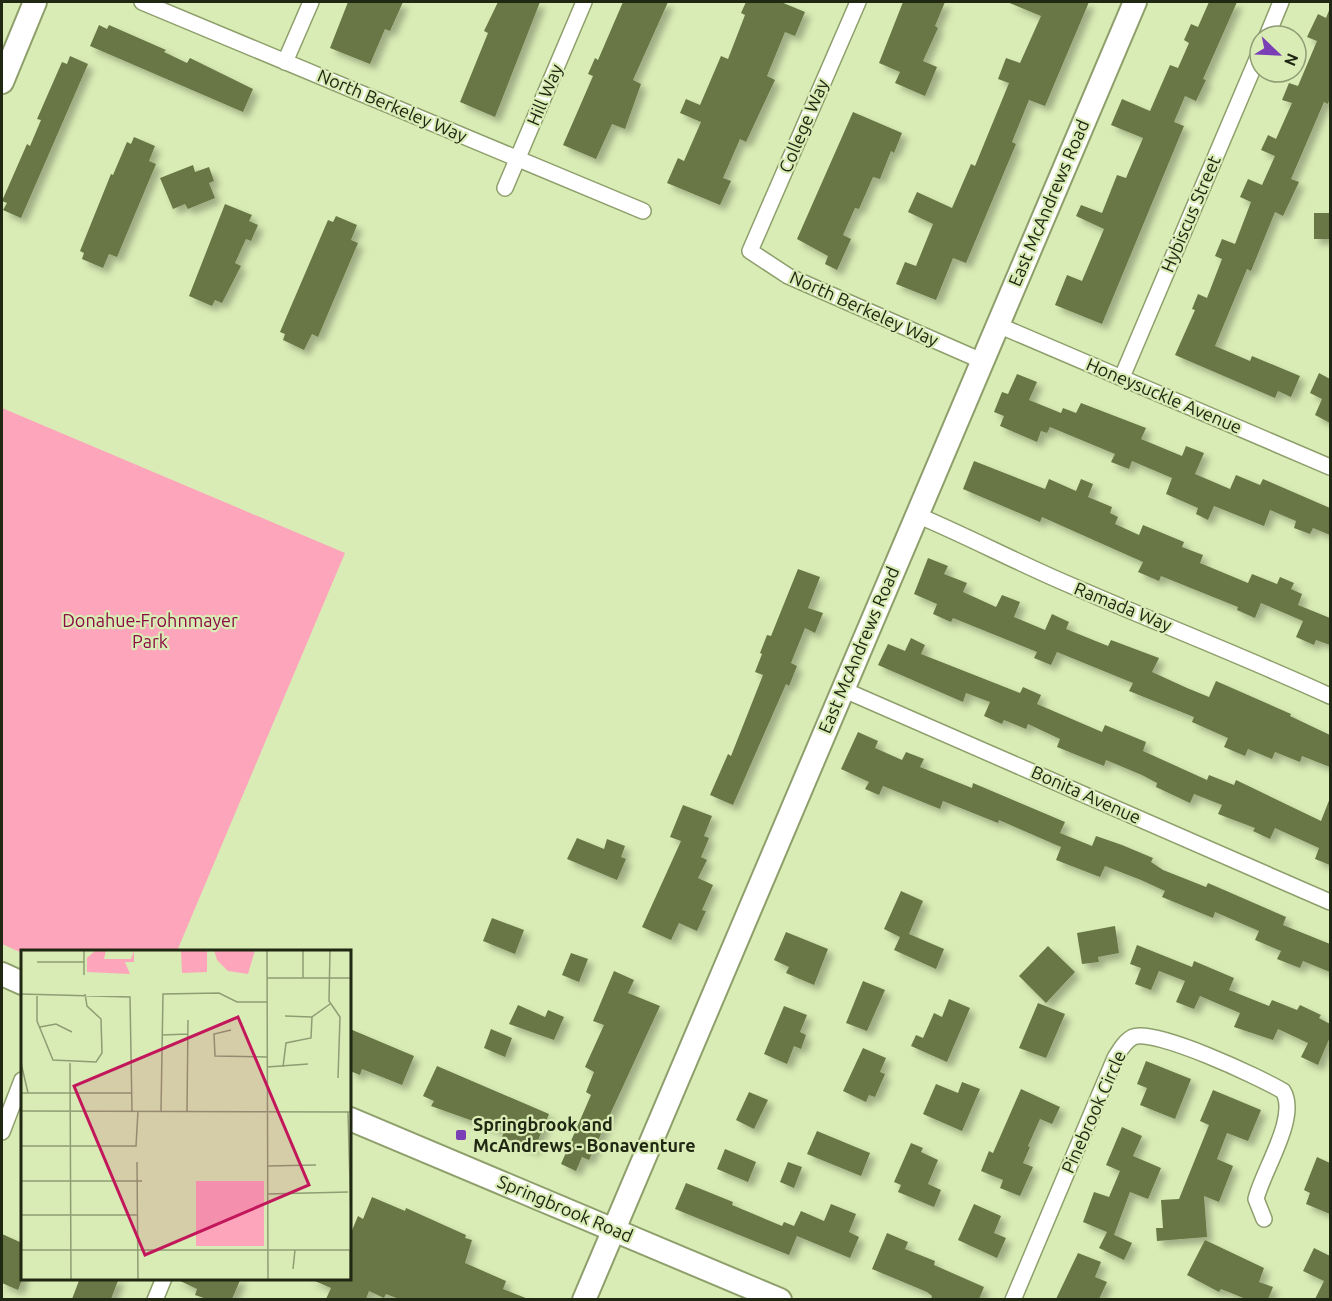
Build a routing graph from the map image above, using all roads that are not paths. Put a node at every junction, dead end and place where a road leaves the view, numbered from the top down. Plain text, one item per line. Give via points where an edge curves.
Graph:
1 (36, 2) edge
2 (142, 2) edge
3 (311, 2) edge
4 (584, 2) edge
5 (858, 2) edge
6 (1135, 2) edge
7 (1281, 2) edge
8 (1272, 24) edge
9 (285, 62) junction
10 (1248, 80) edge
11 (2, 82) edge
12 (518, 159) junction
13 (505, 188) dead end
14 (642, 211) dead end
15 (750, 251) joint
16 (998, 325) junction
17 (982, 361) junction
18 (1122, 377) junction
19 (1330, 467) edge
20 (917, 514) junction
21 (842, 688) junction
22 (1330, 696) edge
23 (1330, 902) edge
24 (2, 974) edge
25 (21, 983) edge
26 (21, 1083) edge
27 (351, 1119) edge
28 (2, 1132) edge
29 (1264, 1219) dead end
30 (615, 1229) junction
31 (163, 1280) edge
32 (155, 1299) edge
33 (584, 1299) edge
34 (780, 1299) edge
35 (1013, 1299) edge

1 - 11 main road
2 - 9 street, North Berkeley Way
3 - 9 street
4 - 12 street, Hill Way
5 - 15 street, College Way
6 - 16 main road, East McAndrews Road
7 - 8 street
9 - 12 street, North Berkeley Way
10 - 18 street, Hybiscus Street
12 - 13 street, Hill Way
12 - 14 street, North Berkeley Way
15 - 17 street, North Berkeley Way via 788,276
16 - 17 main road, East McAndrews Road
16 - 18 street, Honeysuckle Avenue
17 - 20 main road, East McAndrews Road
18 - 19 street, Honeysuckle Avenue
20 - 21 main road, East McAndrews Road
20 - 22 street, Ramada Way via 1066,584
21 - 23 street, Bonita Avenue
21 - 30 main road, East McAndrews Road
24 - 25 main road
26 - 28 street
27 - 30 main road, Springbrook Road
29 - 35 street, Pinebrook Circle via 1256,1199 1287,1117 1289,1101 1283,1091 1167,1040 1146,1035 1133,1037 1115,1058
30 - 33 main road, East McAndrews Road
30 - 34 main road, Springbrook Road
31 - 32 street

